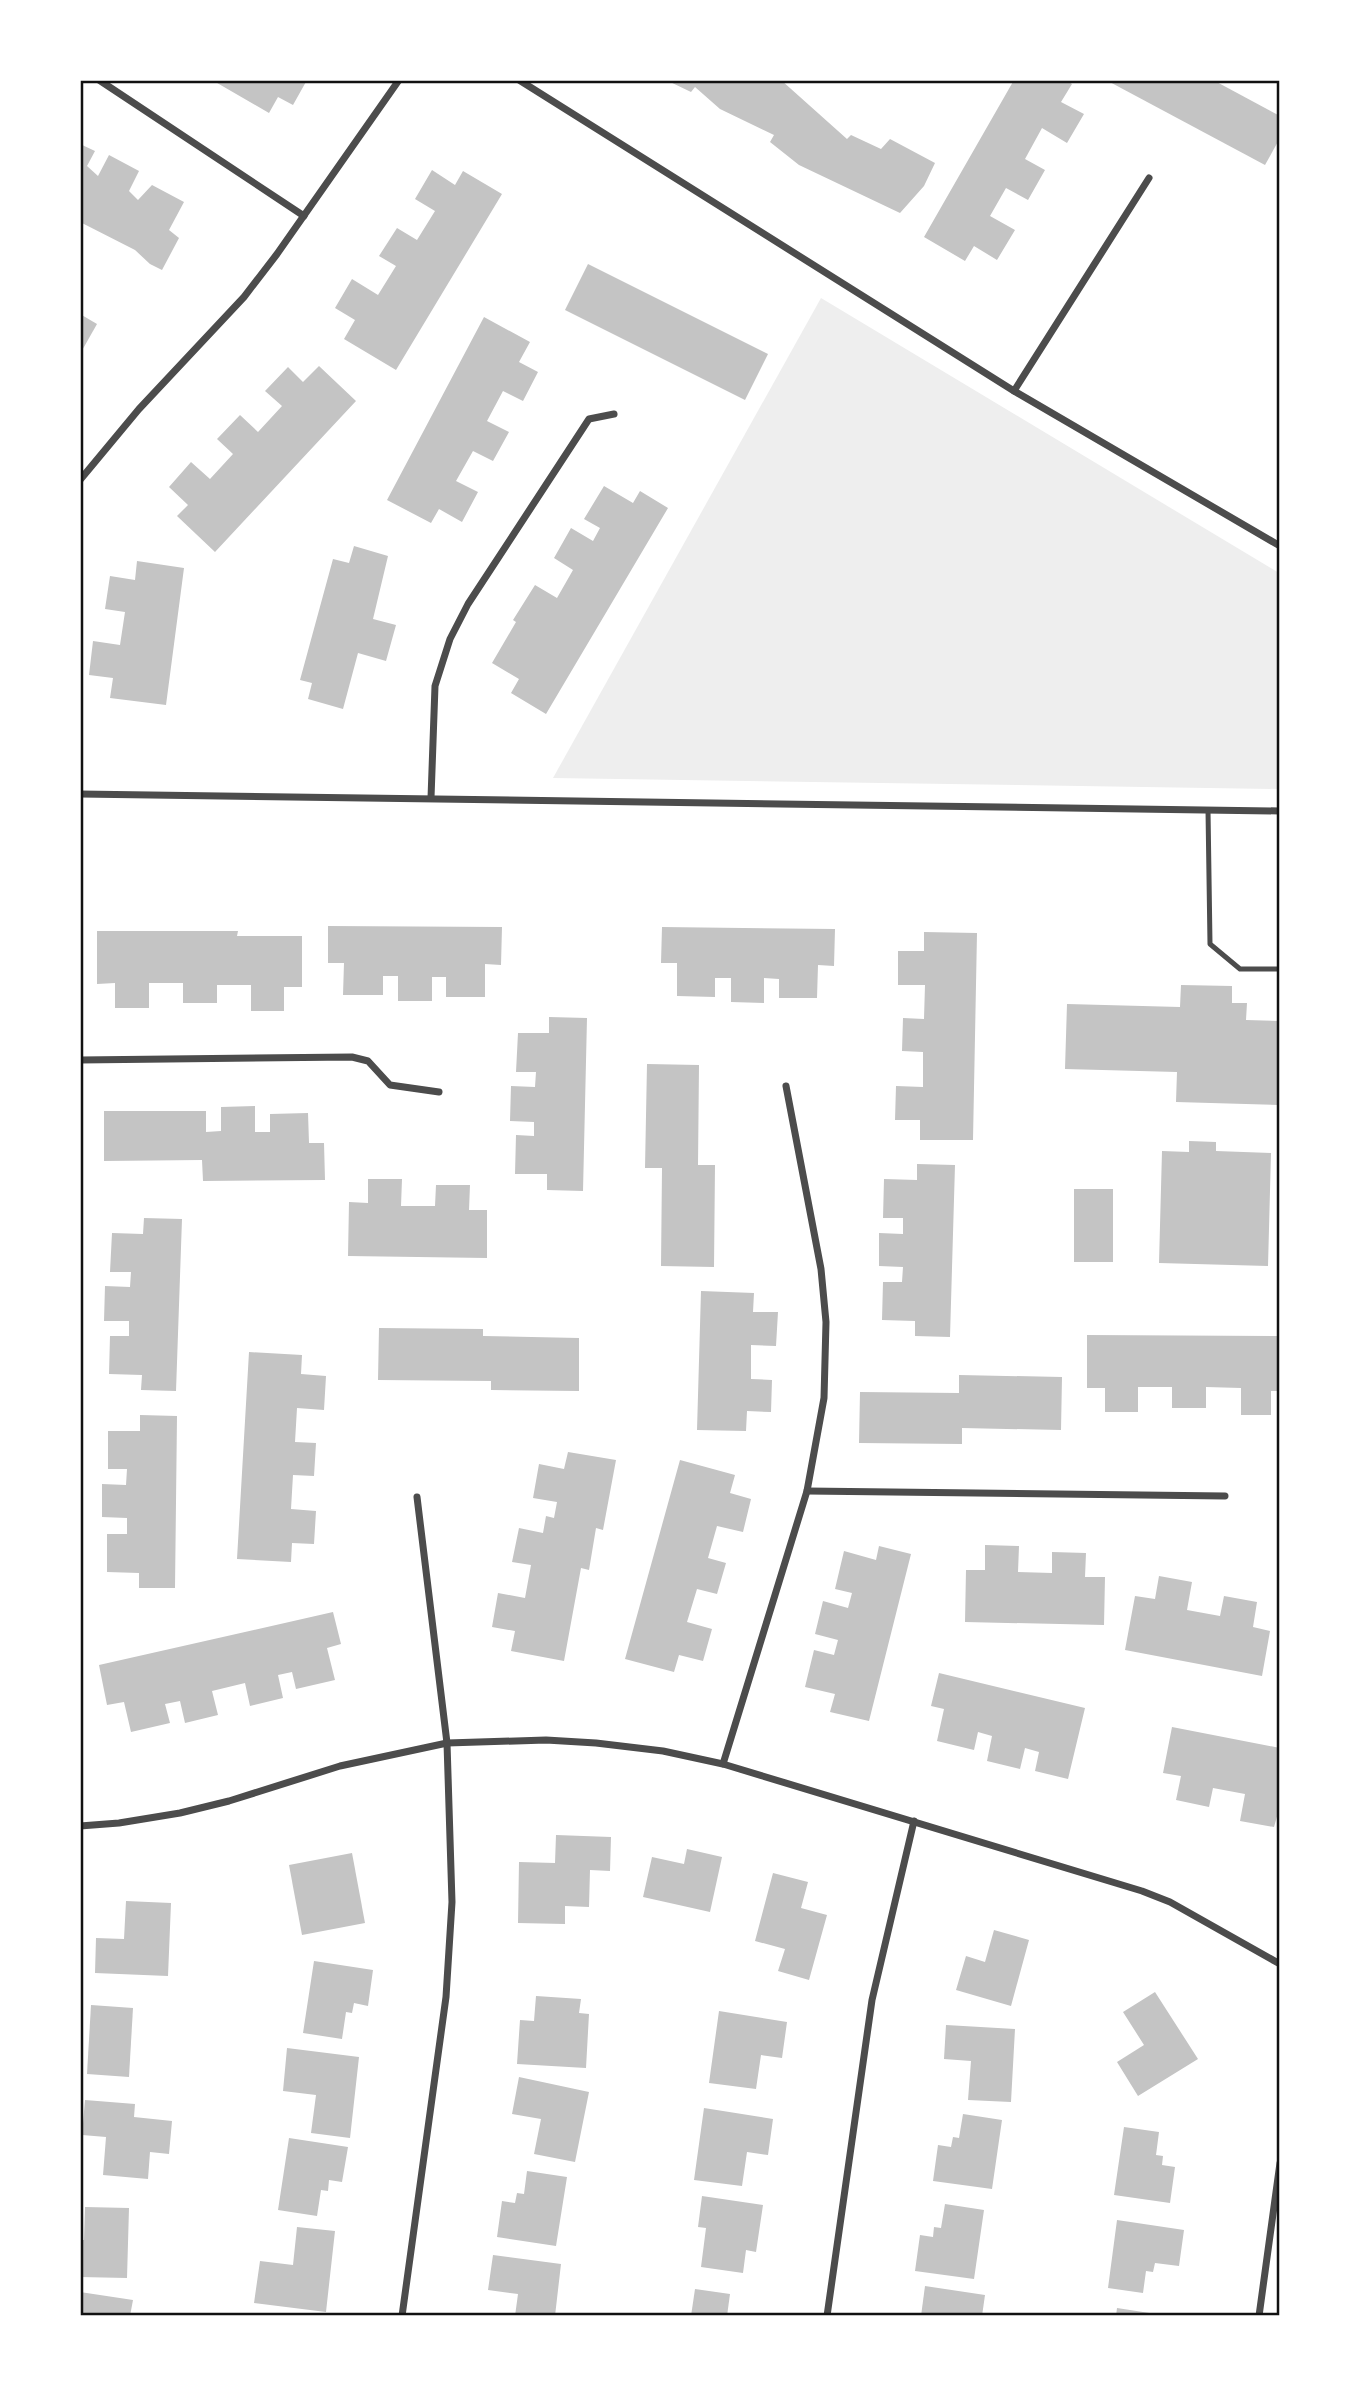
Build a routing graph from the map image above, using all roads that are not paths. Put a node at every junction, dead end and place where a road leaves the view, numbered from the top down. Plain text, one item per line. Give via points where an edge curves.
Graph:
1 (99, 80) edge
2 (398, 80) edge
3 (519, 80) edge
4 (1149, 178) dead end
5 (304, 216) junction
6 (1014, 391) junction
7 (614, 414) dead end
8 (80, 480) edge
9 (1279, 546) edge
10 (80, 794) edge
11 (431, 798) junction
12 (1208, 810) junction
13 (1279, 811) edge
14 (1279, 969) edge
15 (80, 1060) edge
16 (786, 1086) dead end
17 (439, 1092) dead end
18 (807, 1491) junction
19 (1224, 1496) dead end
20 (417, 1497) dead end
21 (447, 1743) junction
22 (723, 1764) junction
23 (914, 1821) junction
24 (80, 1826) edge
25 (1279, 1964) edge
26 (1279, 2162) edge
27 (402, 2315) edge
28 (827, 2315) edge
29 (1259, 2315) edge

1 - 5 street
2 - 5 street
3 - 6 street
4 - 6 street
5 - 8 street via 244,297
6 - 9 street
7 - 11 street via 589,419 450,639 435,686
10 - 11 street
11 - 12 street
12 - 13 street
12 - 14 lane via 1210,944 1240,968
15 - 17 street via 352,1058 368,1061 390,1085
16 - 18 street via 821,1269 826,1322 824,1398
18 - 19 street
18 - 22 street
20 - 21 street
21 - 22 street via 596,1743
21 - 24 street via 340,1766 180,1813
21 - 27 street via 452,1902 446,1997
22 - 23 street
23 - 25 street via 1142,1891
23 - 28 street via 872,2000
26 - 29 street

